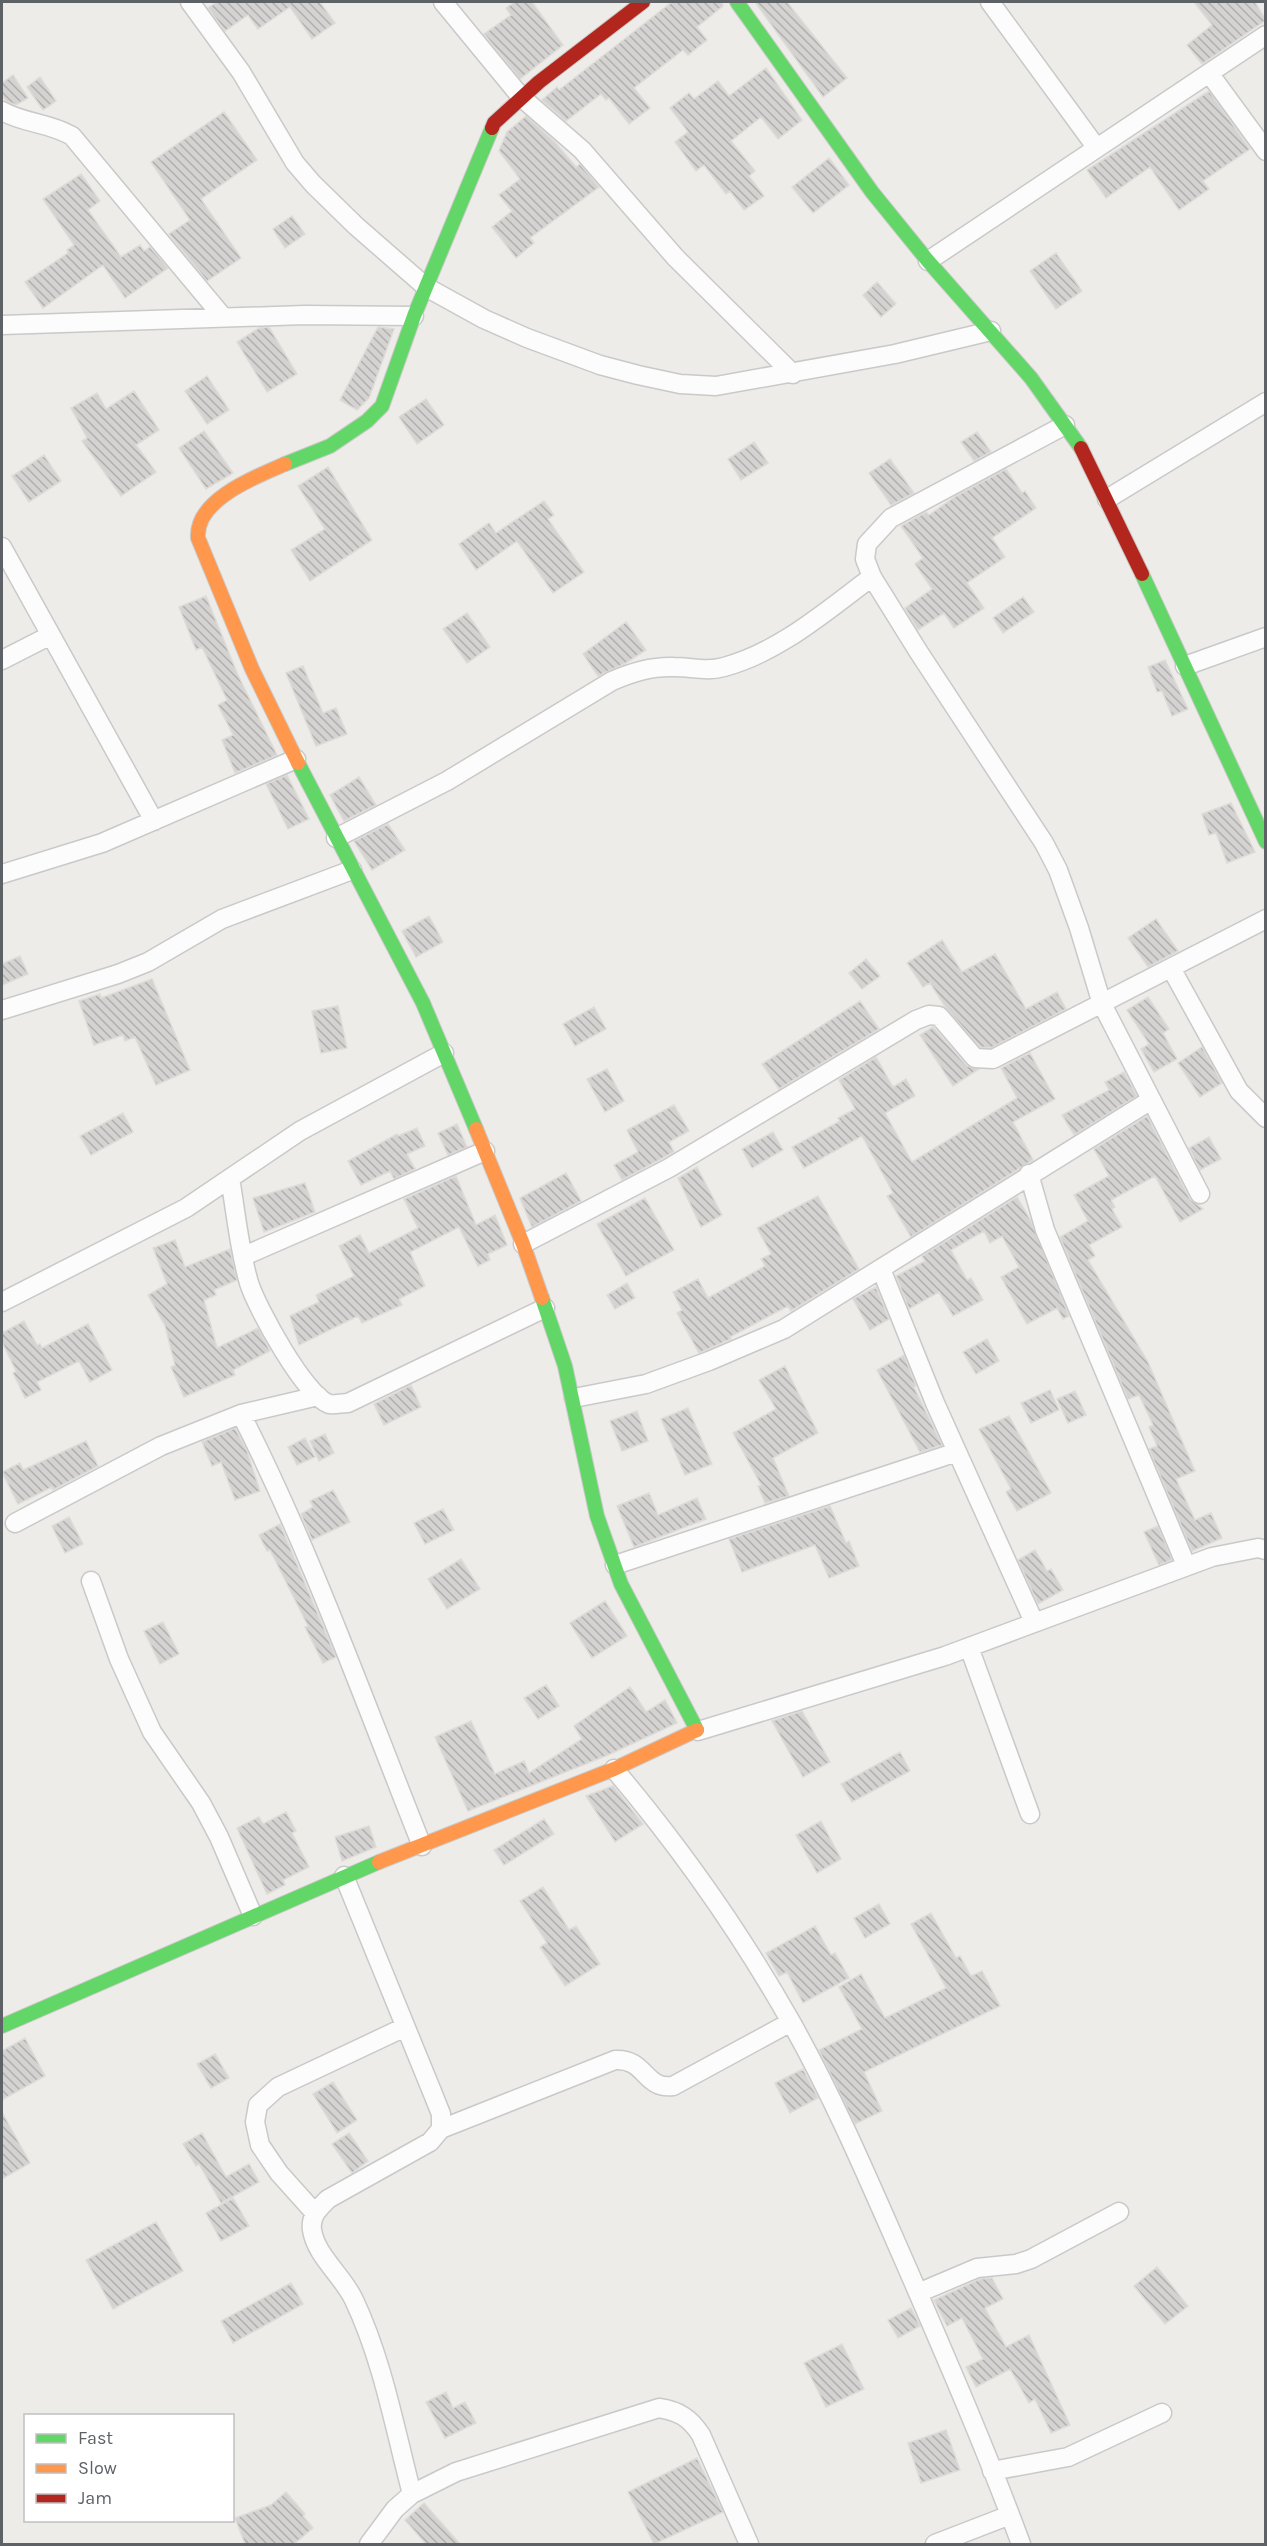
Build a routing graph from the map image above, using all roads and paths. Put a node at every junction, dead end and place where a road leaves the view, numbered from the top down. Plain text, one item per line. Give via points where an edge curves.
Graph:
1 (190, 2) edge
2 (443, 2) edge
3 (643, 2) edge
4 (736, 2) edge
5 (990, 2) edge
6 (1266, 35) edge
7 (1209, 73) junction
8 (521, 97) junction
9 (2, 111) edge
10 (1096, 147) junction
11 (1266, 151) edge
12 (928, 261) junction
13 (426, 287) junction
14 (414, 316) junction
15 (223, 317) junction
16 (2, 324) edge
17 (991, 331) junction
18 (793, 374) junction
19 (1266, 402) edge
20 (1065, 425) junction
21 (1107, 499) junction
22 (2, 547) edge
23 (872, 577) junction
24 (51, 635) junction
25 (1266, 637) edge
26 (2, 660) edge
27 (1185, 666) junction
28 (296, 759) junction
29 (154, 821) junction
30 (336, 838) junction
31 (1266, 842) edge
32 (352, 870) junction
33 (2, 874) edge
34 (1266, 919) edge
35 (1171, 968) junction
36 (1102, 1004) junction
37 (2, 1010) edge
38 (444, 1053) junction
39 (1151, 1100) junction
40 (1266, 1118) edge
41 (485, 1152) junction
42 (1029, 1174) junction
43 (230, 1179) junction
44 (1200, 1194) dead end
45 (523, 1244) junction
46 (244, 1256) junction
47 (881, 1269) junction
48 (2, 1302) edge
49 (545, 1308) junction
50 (318, 1396) junction
51 (574, 1398) junction
52 (241, 1414) junction
53 (957, 1452) junction
54 (15, 1522) dead end
55 (1266, 1550) edge
56 (615, 1565) junction
57 (1186, 1565) junction
58 (91, 1581) dead end
59 (1034, 1622) junction
60 (969, 1647) junction
61 (698, 1731) junction
62 (614, 1769) junction
63 (1030, 1814) dead end
64 (422, 1846) junction
65 (344, 1876) junction
66 (253, 1916) junction
67 (791, 2022) junction
68 (2, 2026) edge
69 (405, 2027) junction
70 (441, 2129) junction
71 (314, 2212) junction
72 (1119, 2212) dead end
73 (918, 2293) junction
74 (1162, 2413) dead end
75 (992, 2470) junction
76 (412, 2494) junction
77 (1010, 2515) junction
78 (369, 2544) edge
79 (749, 2544) edge
80 (935, 2544) edge
81 (1021, 2544) edge

1 - 13 street via 241,72 295,163 356,226
2 - 8 street
3 - 8 street
4 - 12 street via 865,183
5 - 10 street
6 - 7 street
7 - 10 street
7 - 11 street
8 - 13 street via 494,123
8 - 18 street via 582,150 675,257
9 - 15 street via 55,126 72,136
10 - 12 street
12 - 17 street
13 - 14 street
13 - 18 street via 527,338 638,375 680,384 716,386
14 - 15 street
14 - 28 street via 382,406 367,422 330,446 232,490 203,513 197,526 198,538 252,669
15 - 16 street
17 - 18 street
17 - 20 street
19 - 21 street
20 - 21 street
20 - 23 street via 891,518 867,544 865,560
21 - 27 street
22 - 24 street
23 - 30 street via 789,637 754,655 700,671 674,667 638,670 612,681 447,780
23 - 36 street via 1044,843 1079,928
24 - 26 street
24 - 29 street
25 - 27 street
27 - 31 street
28 - 29 street
28 - 30 street
29 - 33 street via 102,843
30 - 32 street
32 - 37 street via 222,919 148,962 118,974
32 - 38 street via 423,1003
34 - 35 street
35 - 36 street
35 - 40 street via 1239,1091
36 - 39 street
36 - 45 street via 1009,1053 983,1060 968,1051 939,1016 916,1020 669,1168
38 - 41 street
38 - 43 street via 300,1131
39 - 42 street
39 - 44 street
41 - 45 street
41 - 46 street
42 - 47 street
42 - 57 street via 1045,1230
43 - 46 street
43 - 48 street via 186,1208
45 - 49 street
46 - 50 street via 260,1308 280,1345
47 - 51 street via 784,1329 709,1361 646,1384
47 - 53 street
49 - 50 street via 348,1403 330,1404
49 - 51 street
50 - 52 street
51 - 56 street via 597,1516
52 - 54 street via 161,1446
52 - 64 street via 305,1552
53 - 56 street
53 - 59 street
55 - 57 street via 1238,1551
56 - 61 street via 621,1584
57 - 59 street
58 - 66 street via 119,1659 152,1732 201,1803
59 - 60 street
60 - 61 street
60 - 63 street
61 - 62 street
62 - 64 street
62 - 67 street via 708,1891
64 - 65 street
65 - 66 street
65 - 69 street
66 - 68 street
67 - 70 street via 673,2086 661,2088 636,2064 615,2061
67 - 73 street via 853,2145
69 - 70 street via 441,2114
69 - 71 street via 278,2087 258,2105 255,2122 260,2145
70 - 71 street via 430,2142 352,2183
71 - 76 street via 311,2227 315,2243 354,2299 368,2335
72 - 73 street via 1031,2259 977,2268
73 - 75 street
74 - 75 street via 1068,2457
75 - 77 street
76 - 78 street via 395,2509
76 - 79 street via 467,2468 648,2412 675,2410 692,2422 701,2435
77 - 80 street
77 - 81 street

